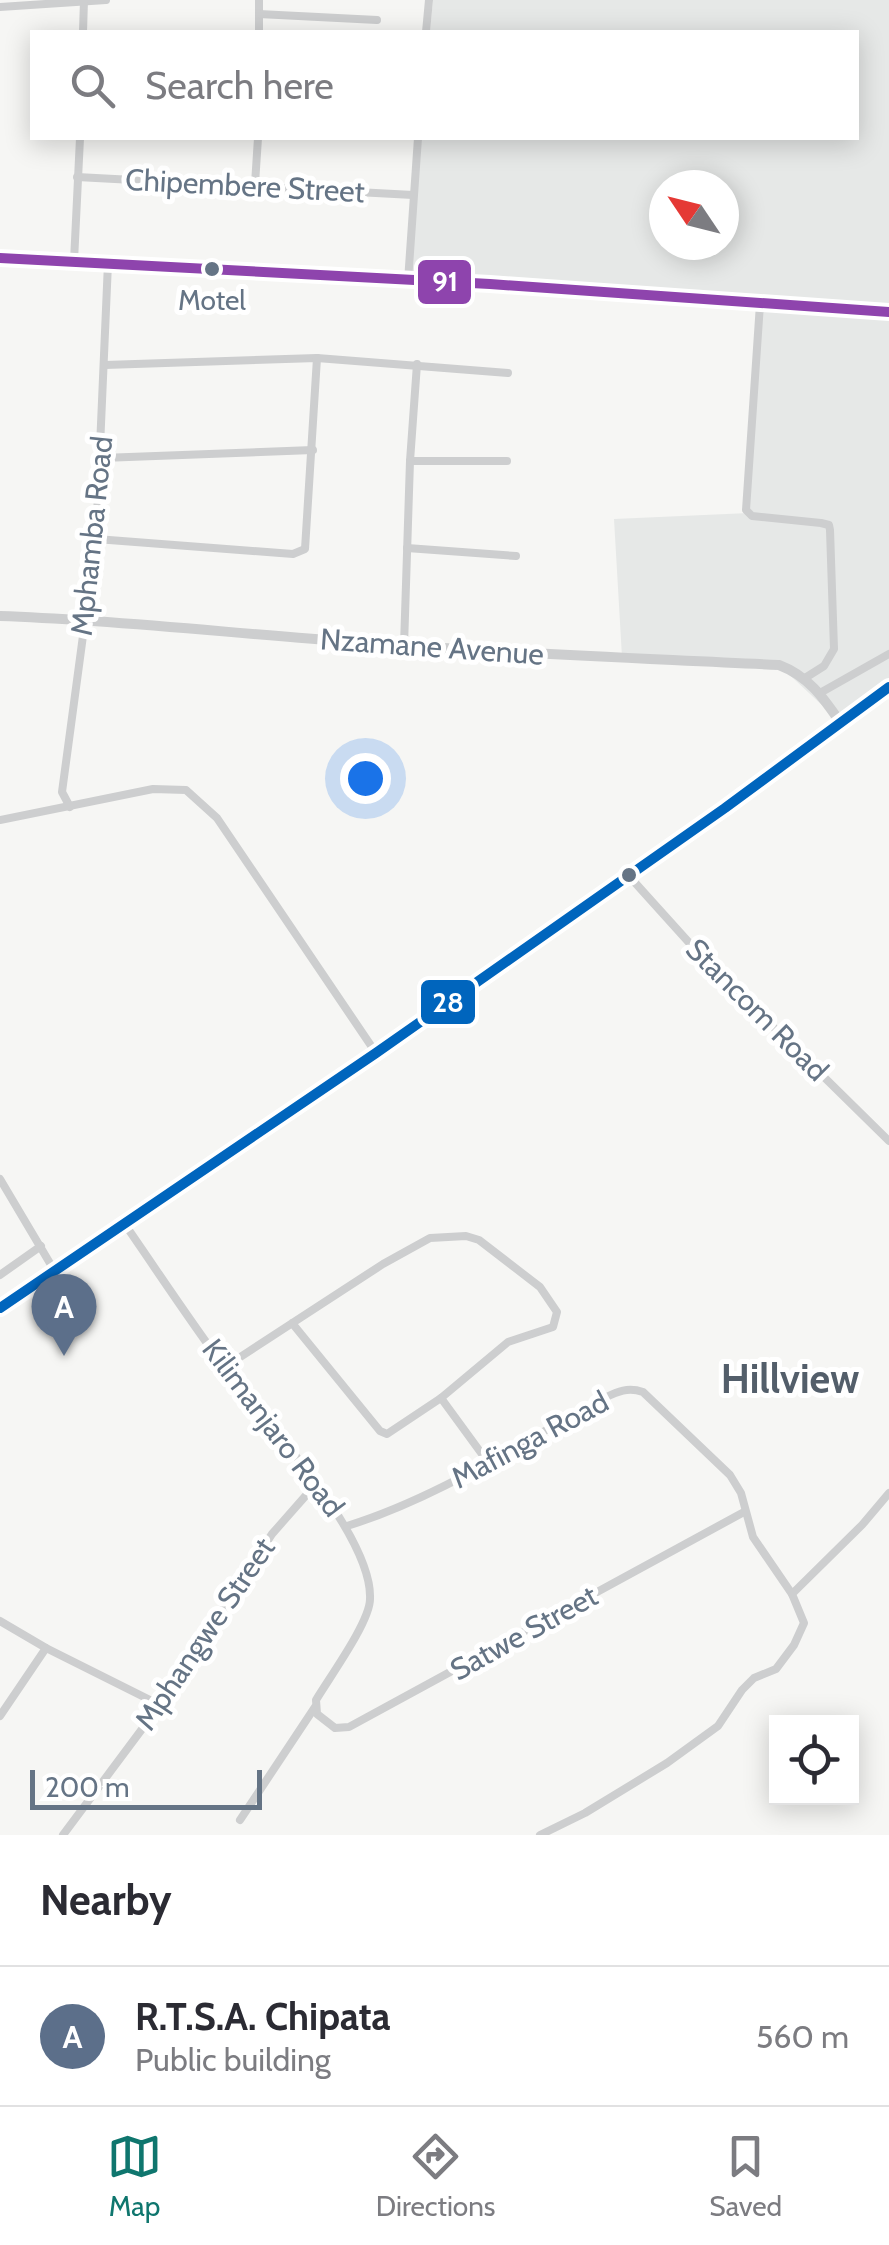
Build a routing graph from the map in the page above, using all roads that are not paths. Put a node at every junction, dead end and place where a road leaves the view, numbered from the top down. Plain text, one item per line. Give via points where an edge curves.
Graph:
1 (106, 0) edge
2 (258, 0) edge
3 (429, 0) edge
4 (84, 1) edge
5 (0, 7) edge
6 (259, 14) junction
7 (376, 20) dead end
8 (83, 30) edge
9 (259, 30) edge
10 (426, 30) edge
11 (80, 140) edge
12 (258, 140) edge
13 (418, 140) edge
14 (77, 177) junction
15 (254, 184) junction
16 (413, 195) junction
17 (0, 258) edge
18 (74, 261) junction
19 (108, 263) junction
20 (408, 281) junction
21 (760, 304) junction
22 (889, 312) edge
23 (317, 358) junction
24 (417, 364) junction
25 (106, 365) junction
26 (508, 374) dead end
27 (313, 450) junction
28 (102, 458) junction
29 (410, 461) junction
30 (507, 461) dead end
31 (96, 539) junction
32 (408, 548) junction
33 (516, 556) dead end
34 (0, 616) edge
35 (86, 619) junction
36 (404, 646) junction
37 (889, 654) edge
38 (805, 678) junction
39 (889, 687) edge
40 (820, 692) junction
41 (840, 722) junction
42 (70, 806) junction
43 (0, 820) edge
44 (629, 876) junction
45 (376, 1053) junction
46 (889, 1141) edge
47 (0, 1178) edge
48 (123, 1222) junction
49 (41, 1246) junction
50 (54, 1270) junction
51 (0, 1275) edge
52 (0, 1308) edge
53 (292, 1324) junction
54 (225, 1367) junction
55 (440, 1398) junction
56 (487, 1462) junction
57 (316, 1484) junction
58 (889, 1494) edge
59 (744, 1512) junction
60 (346, 1526) junction
61 (792, 1594) junction
62 (0, 1621) edge
63 (46, 1648) junction
64 (316, 1704) junction
65 (160, 1705) junction
66 (0, 1716) edge
67 (240, 1820) dead end
68 (63, 1835) edge
69 (540, 1835) edge

1 - 4 street
2 - 6 street
3 - 10 street
4 - 5 street
4 - 8 street
6 - 7 street
6 - 9 street
11 - 14 street
12 - 15 street
13 - 16 street
14 - 15 street, Chipembere Street
14 - 18 street
15 - 16 street, Chipembere Street
16 - 20 street
17 - 18 main road
18 - 19 main road
19 - 20 main road
19 - 25 street, Mphamba Road
20 - 21 main road
21 - 22 main road
21 - 38 street via 746,510 822,522 830,530 834,649
23 - 24 street
23 - 25 street
23 - 27 street
24 - 26 street
24 - 29 street
25 - 28 street, Mphamba Road
27 - 28 street
27 - 31 street via 307,540 299,553
28 - 31 street, Mphamba Road
29 - 30 street
29 - 32 street
31 - 35 street, Mphamba Road
32 - 33 street
32 - 36 street
34 - 35 street, Nzamane Avenue
35 - 36 street, Nzamane Avenue
35 - 42 street, Mphamba Road via 62,792
36 - 38 street, Nzamane Avenue via 780,664
37 - 40 street
38 - 40 street, Nzamane Avenue
39 - 41 main road
40 - 41 street, Nzamane Avenue
41 - 44 main road
42 - 43 street
42 - 45 street via 174,787 201,800
44 - 45 main road
44 - 46 street, Stancom Road
45 - 48 main road
47 - 49 street
48 - 50 main road
48 - 54 street, Kilimanjaro Road
49 - 50 street
49 - 51 street
50 - 52 main road
53 - 54 street
53 - 55 street via 380,1431 394,1432
53 - 55 street via 430,1238 479,1240 550,1298 553,1327 508,1342
54 - 57 street, Kilimanjaro Road
55 - 56 street
56 - 59 street, Mafinga Road via 633,1389 730,1474
56 - 60 street, Mafinga Road via 389,1513
57 - 60 street, Kilimanjaro Road
57 - 65 street, Mphangwe Street via 272,1534
58 - 61 street
59 - 61 street, Mafinga Road via 753,1538
59 - 64 street, Satwe Street via 349,1726 324,1722
60 - 64 street, Kilimanjaro Road via 371,1598
61 - 69 street via 804,1624 794,1645 776,1669 742,1690 718,1726
62 - 63 street
63 - 65 street
63 - 66 street
64 - 67 street, Kilimanjaro Road
65 - 68 street, Mphangwe Street

